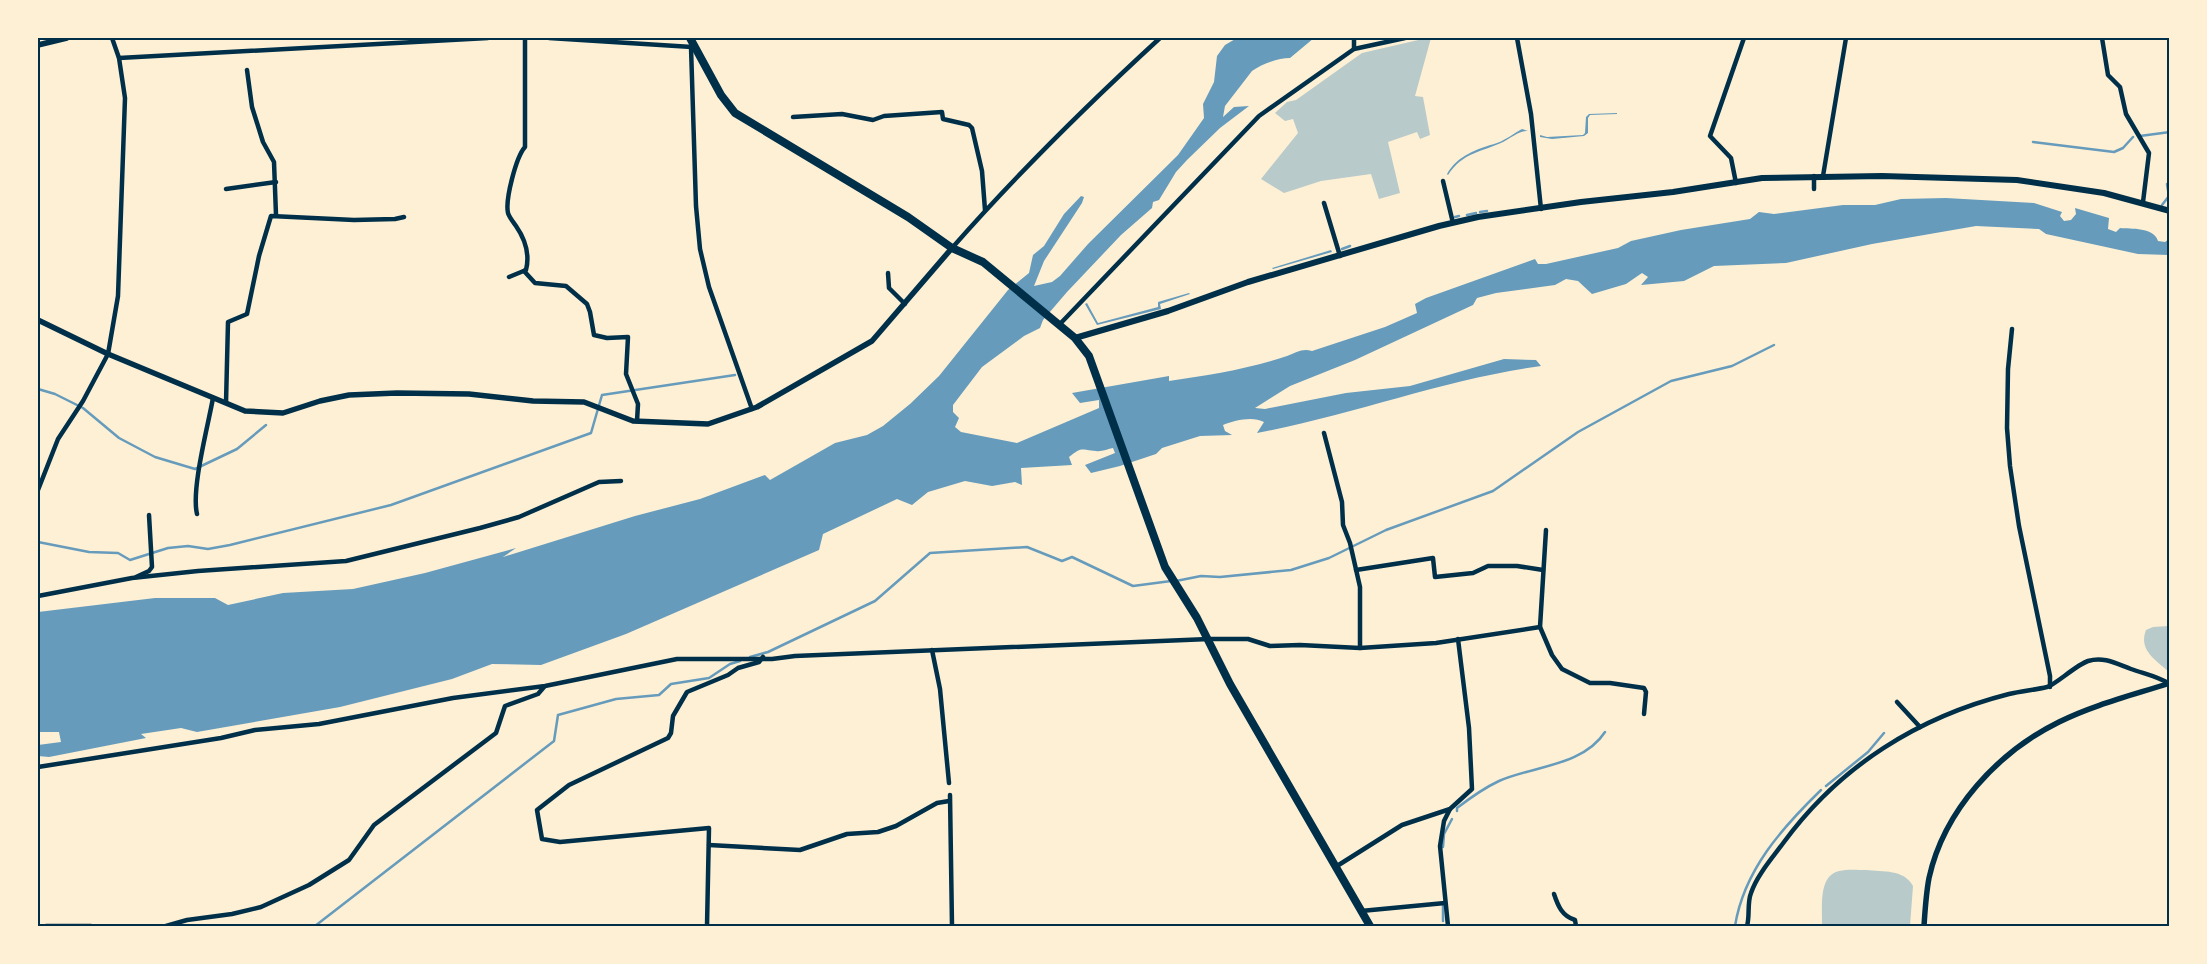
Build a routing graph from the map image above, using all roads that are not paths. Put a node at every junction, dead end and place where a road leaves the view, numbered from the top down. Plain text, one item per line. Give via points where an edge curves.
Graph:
1 (68, 38) edge
2 (112, 38) edge
3 (488, 38) edge
4 (525, 38) edge
5 (549, 38) edge
6 (690, 38) edge
7 (1160, 38) edge
8 (1354, 38) edge
9 (1405, 38) edge
10 (1517, 38) edge
11 (1744, 38) edge
12 (1846, 38) edge
13 (2102, 38) edge
14 (38, 45) edge
15 (693, 47) junction
16 (1354, 49) junction
17 (119, 58) junction
18 (247, 70) dead end
19 (793, 117) dead end
20 (1814, 176) junction
21 (1823, 176) junction
22 (276, 182) junction
23 (1443, 182) dead end
24 (1736, 183) junction
25 (226, 189) dead end
26 (1814, 189) dead end
27 (2143, 202) junction
28 (1324, 203) dead end
29 (1541, 209) junction
30 (985, 210) junction
31 (2170, 211) edge
32 (276, 215) junction
33 (404, 217) dead end
34 (1452, 223) junction
35 (952, 248) junction
36 (1340, 256) junction
37 (524, 272) junction
38 (888, 273) dead end
39 (509, 277) dead end
40 (905, 304) junction
41 (38, 320) edge
42 (1057, 323) junction
43 (2012, 328) dead end
44 (1075, 338) junction
45 (108, 354) junction
46 (213, 398) junction
47 (226, 403) junction
48 (752, 409) junction
49 (637, 421) junction
50 (1324, 433) dead end
51 (621, 481) dead end
52 (38, 490) edge
53 (149, 514) dead end
54 (197, 514) dead end
55 (1546, 530) dead end
56 (1356, 570) junction
57 (1543, 570) junction
58 (132, 578) junction
59 (38, 596) edge
60 (1540, 628) junction
61 (1458, 639) junction
62 (1209, 640) junction
63 (1360, 648) junction
64 (932, 650) junction
65 (763, 657) junction
66 (2168, 684) edge
67 (546, 686) junction
68 (2050, 687) junction
69 (1897, 702) dead end
70 (1644, 714) dead end
71 (1920, 727) junction
72 (38, 766) edge
73 (950, 783) dead end
74 (950, 795) dead end
75 (950, 801) junction
76 (1450, 809) junction
77 (708, 844) junction
78 (1337, 866) junction
79 (1554, 894) dead end
80 (1445, 903) junction
81 (1361, 910) junction
82 (46, 926) edge
83 (91, 926) edge
84 (166, 926) edge
85 (707, 926) edge
86 (952, 926) edge
87 (1370, 926) edge
88 (1448, 926) edge
89 (1576, 926) edge
90 (1748, 926) edge
91 (1924, 926) edge

1 - 14 street
2 - 17 street
3 - 17 street
4 - 37 street via 525,147 514,167 508,213 526,247 528,263
5 - 15 street
6 - 15 main road
7 - 30 street
8 - 16 street
9 - 16 street
10 - 29 street via 1531,114
11 - 24 street via 1710,136 1731,158
12 - 21 street
13 - 27 street via 2108,76 2120,87 2128,120 2149,153
15 - 35 main road via 735,113 908,217
15 - 48 street via 696,206 700,249 709,286
16 - 42 street via 1259,116
17 - 45 street via 125,98 118,288
18 - 22 street via 252,107 263,142 274,162
19 - 30 street via 842,114 873,120 884,116 942,112 943,120 969,125 982,171
20 - 21 main road
20 - 24 main road via 1762,178
20 - 26 street
21 - 27 main road via 1981,177 2095,191
22 - 25 street
22 - 32 street
23 - 34 street
24 - 29 main road
27 - 31 main road
28 - 36 street
29 - 34 main road
30 - 35 street
32 - 33 street via 325,220
32 - 47 street via 271,216 259,256 247,314 228,322
34 - 36 main road
35 - 40 street
35 - 42 main road via 983,262
36 - 44 main road
37 - 39 street
37 - 49 street via 535,283 566,286 587,304 594,336 628,337 626,374 638,404
38 - 40 street via 889,288
40 - 48 street via 872,341
41 - 45 street
42 - 44 main road
43 - 68 street via 2007,428 2010,466
44 - 62 main road via 1089,356 1098,378 1165,567
45 - 46 street
45 - 52 street via 83,402 58,439
46 - 47 street
46 - 54 street via 198,484
47 - 49 street via 246,411 283,413 349,395 397,392 469,394 533,401 584,402
48 - 49 street via 708,424
50 - 56 street
51 - 58 street via 599,482 519,517 346,561
53 - 58 street via 152,567
55 - 57 street
56 - 57 street via 1433,558 1435,577 1473,573 1488,566
56 - 63 street via 1360,587
57 - 60 street
58 - 59 street
60 - 61 street
60 - 70 street via 1562,669 1590,683 1644,688
61 - 63 street via 1401,647
61 - 76 street via 1469,728 1472,789
62 - 63 street via 1248,639 1270,646
62 - 64 street
62 - 78 main road via 1269,754
64 - 65 street
64 - 73 street via 940,689
65 - 67 street via 677,659
65 - 77 street via 759,662 738,668 687,692 673,716 668,738 569,785 537,810 542,839 560,842 708,828
66 - 68 street via 2156,676 2131,670 2112,660 2088,661
66 - 91 street via 2059,722 2028,739 2004,758 1961,807 1936,856 1926,898
67 - 72 street via 453,698 319,724 255,730
67 - 84 street via 538,694 505,706 496,733 374,825 349,860 310,885 261,907
68 - 71 street via 1989,700 1941,716
69 - 71 street
71 - 90 street via 1886,745 1829,788 1801,819 1750,893
74 - 75 street
75 - 77 street via 878,832 847,834 800,850
75 - 86 street
76 - 78 street via 1402,825
76 - 80 street via 1440,838
77 - 85 street
78 - 81 main road
79 - 89 street via 1559,909 1575,920
80 - 81 street
80 - 88 street
81 - 87 main road
82 - 83 street

